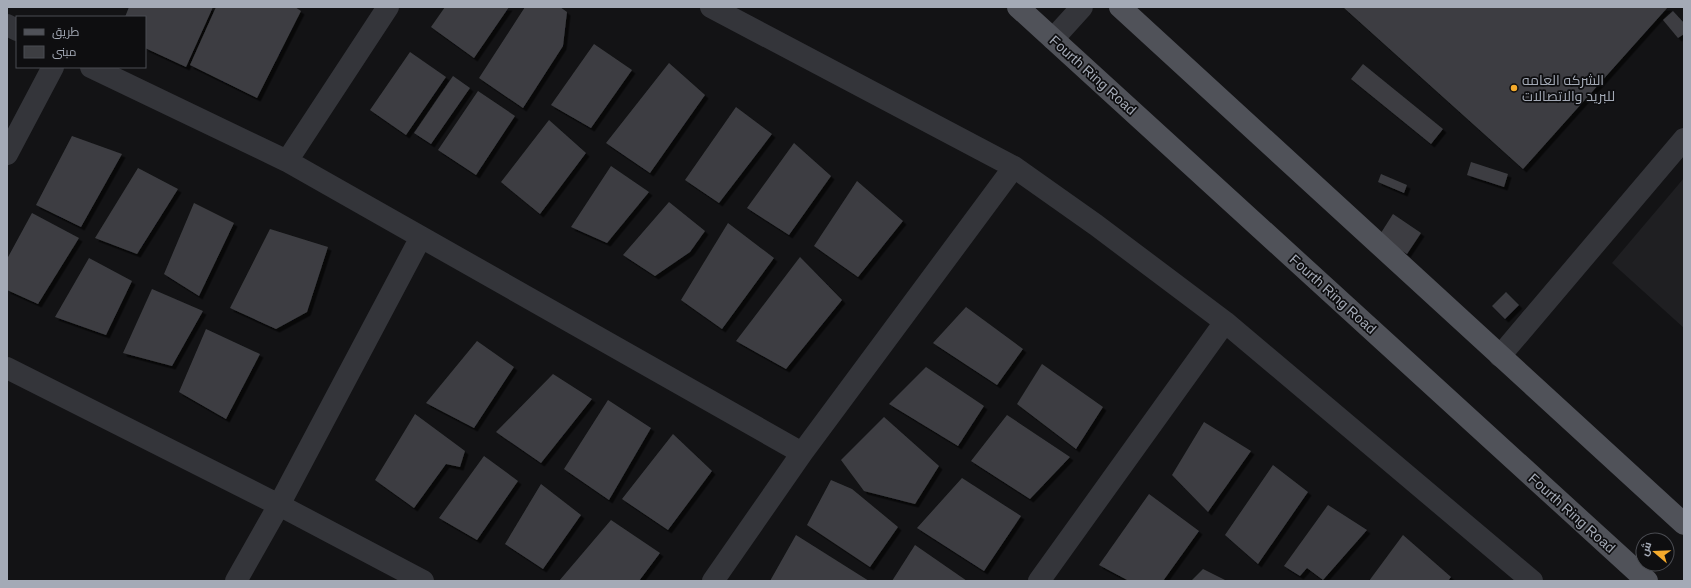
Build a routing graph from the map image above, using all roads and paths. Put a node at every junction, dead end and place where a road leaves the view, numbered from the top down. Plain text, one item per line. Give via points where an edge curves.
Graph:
1 (388, 7) edge
2 (711, 7) edge
3 (1018, 7) edge
4 (1082, 7) edge
5 (1120, 7) edge
6 (7, 24) edge
7 (16, 29) edge
8 (1053, 38) junction
9 (52, 68) edge
10 (92, 68) edge
11 (1684, 139) edge
12 (7, 154) edge
13 (287, 161) junction
14 (1014, 167) junction
15 (421, 237) junction
16 (1225, 322) junction
17 (1500, 356) junction
18 (7, 368) edge
19 (802, 453) junction
20 (280, 505) junction
21 (1684, 524) edge
22 (1043, 580) edge
23 (236, 581) edge
24 (423, 581) edge
25 (713, 581) edge
26 (1532, 581) edge
27 (1647, 581) edge

1 - 13 street
2 - 14 street
3 - 8 main road, Fourth Ring Road
4 - 8 street
5 - 17 main road
6 - 7 street
8 - 27 main road, Fourth Ring Road
9 - 12 street
10 - 13 street
11 - 17 street
13 - 15 street
14 - 16 street
14 - 19 street
15 - 19 street
15 - 20 street
16 - 22 street
16 - 26 street
17 - 21 main road
18 - 20 street
19 - 25 street
20 - 23 street
20 - 24 street

